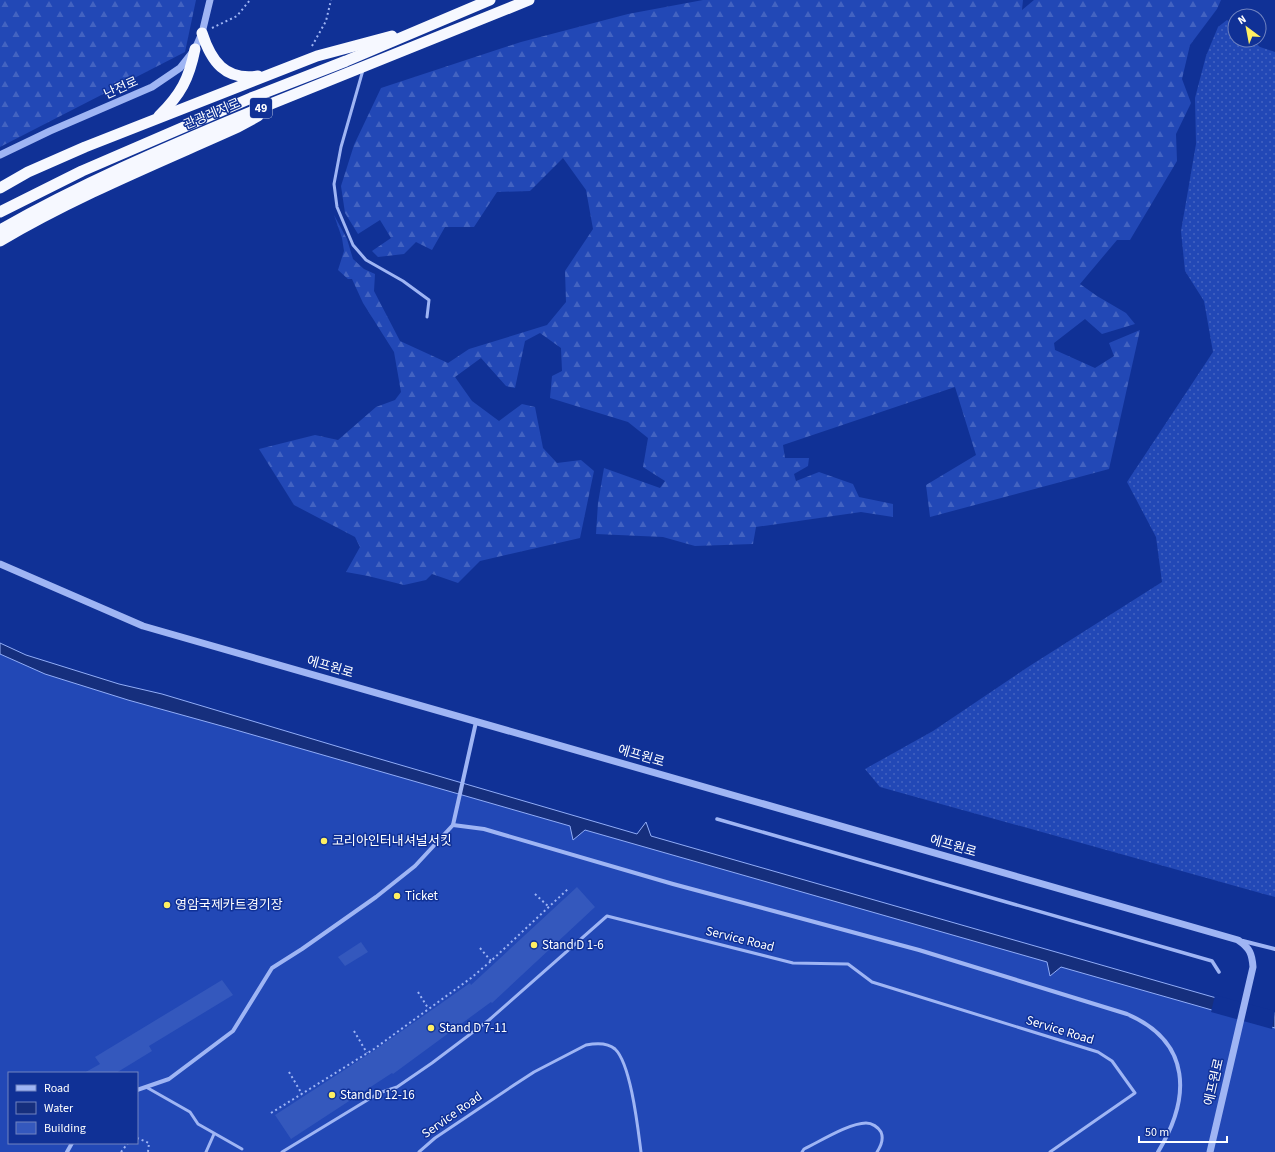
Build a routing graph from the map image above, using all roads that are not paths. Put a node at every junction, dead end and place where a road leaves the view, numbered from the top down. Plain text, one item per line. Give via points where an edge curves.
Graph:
1 (210, 0) edge
2 (490, 0) edge
3 (529, 0) edge
4 (435, 24) junction
5 (202, 33) junction
6 (195, 49) junction
7 (364, 66) junction
8 (272, 73) junction
9 (299, 93) junction
10 (156, 119) junction
11 (0, 155) edge
12 (0, 188) edge
13 (0, 212) edge
14 (0, 230) edge
15 (0, 241) edge
16 (427, 317) dead end
17 (0, 566) edge
18 (476, 722) junction
19 (716, 819) dead end
20 (453, 825) junction
21 (1238, 940) junction
22 (1275, 950) edge
23 (1219, 972) dead end
24 (146, 1087) junction
25 (138, 1090) edge
26 (214, 1134) junction
27 (242, 1150) dead end
28 (206, 1152) edge
29 (282, 1152) edge
30 (419, 1152) edge
31 (641, 1152) edge
32 (802, 1152) edge
33 (877, 1152) edge
34 (1050, 1152) edge
35 (1158, 1152) edge
36 (1210, 1152) edge

1 - 5 street, 난전로
2 - 4 highway, 관광레저로 / 49
3 - 7 highway, 관광레저로 / 49
4 - 8 highway via 317,56
4 - 13 highway, 관광레저로 / 49 via 251,98 82,171
5 - 6 street, 난전로
5 - 8 highway via 212,58 228,72 251,77
6 - 10 highway via 191,70 183,86 174,101
6 - 11 street, 난전로 via 180,68 152,87
7 - 9 highway, 관광레저로 / 49
7 - 16 lane via 341,147 334,184 337,207 353,245 366,260 403,281 429,300
8 - 10 highway
9 - 14 highway, 관광레저로 / 49 via 104,176
9 - 15 highway via 238,128 103,188
10 - 12 highway via 85,146
17 - 18 street, 에프원로 via 143,626
18 - 20 street
18 - 21 street, 에프원로
19 - 23 street via 1212,961
20 - 24 street via 415,866 376,897 272,968 233,1030 169,1079
20 - 35 street via 484,829 673,884 919,950 1141,1020 1155,1030 1173,1054 1181,1082 1176,1117
21 - 22 street
21 - 36 street, 에프원로 via 1250,950 1253,967
24 - 25 street
24 - 26 lane via 190,1112 198,1124
26 - 27 lane
26 - 28 lane
29 - 34 lane, Service Road via 379,1093 397,1087 432,1063 489,1020 607,916 792,963 848,964 872,982 1098,1052 1112,1061 1135,1093
30 - 31 lane, Service Road via 435,1138 534,1072 586,1045 596,1043 606,1044 621,1055 637,1118
32 - 33 lane via 849,1127 866,1123 874,1124 882,1135

